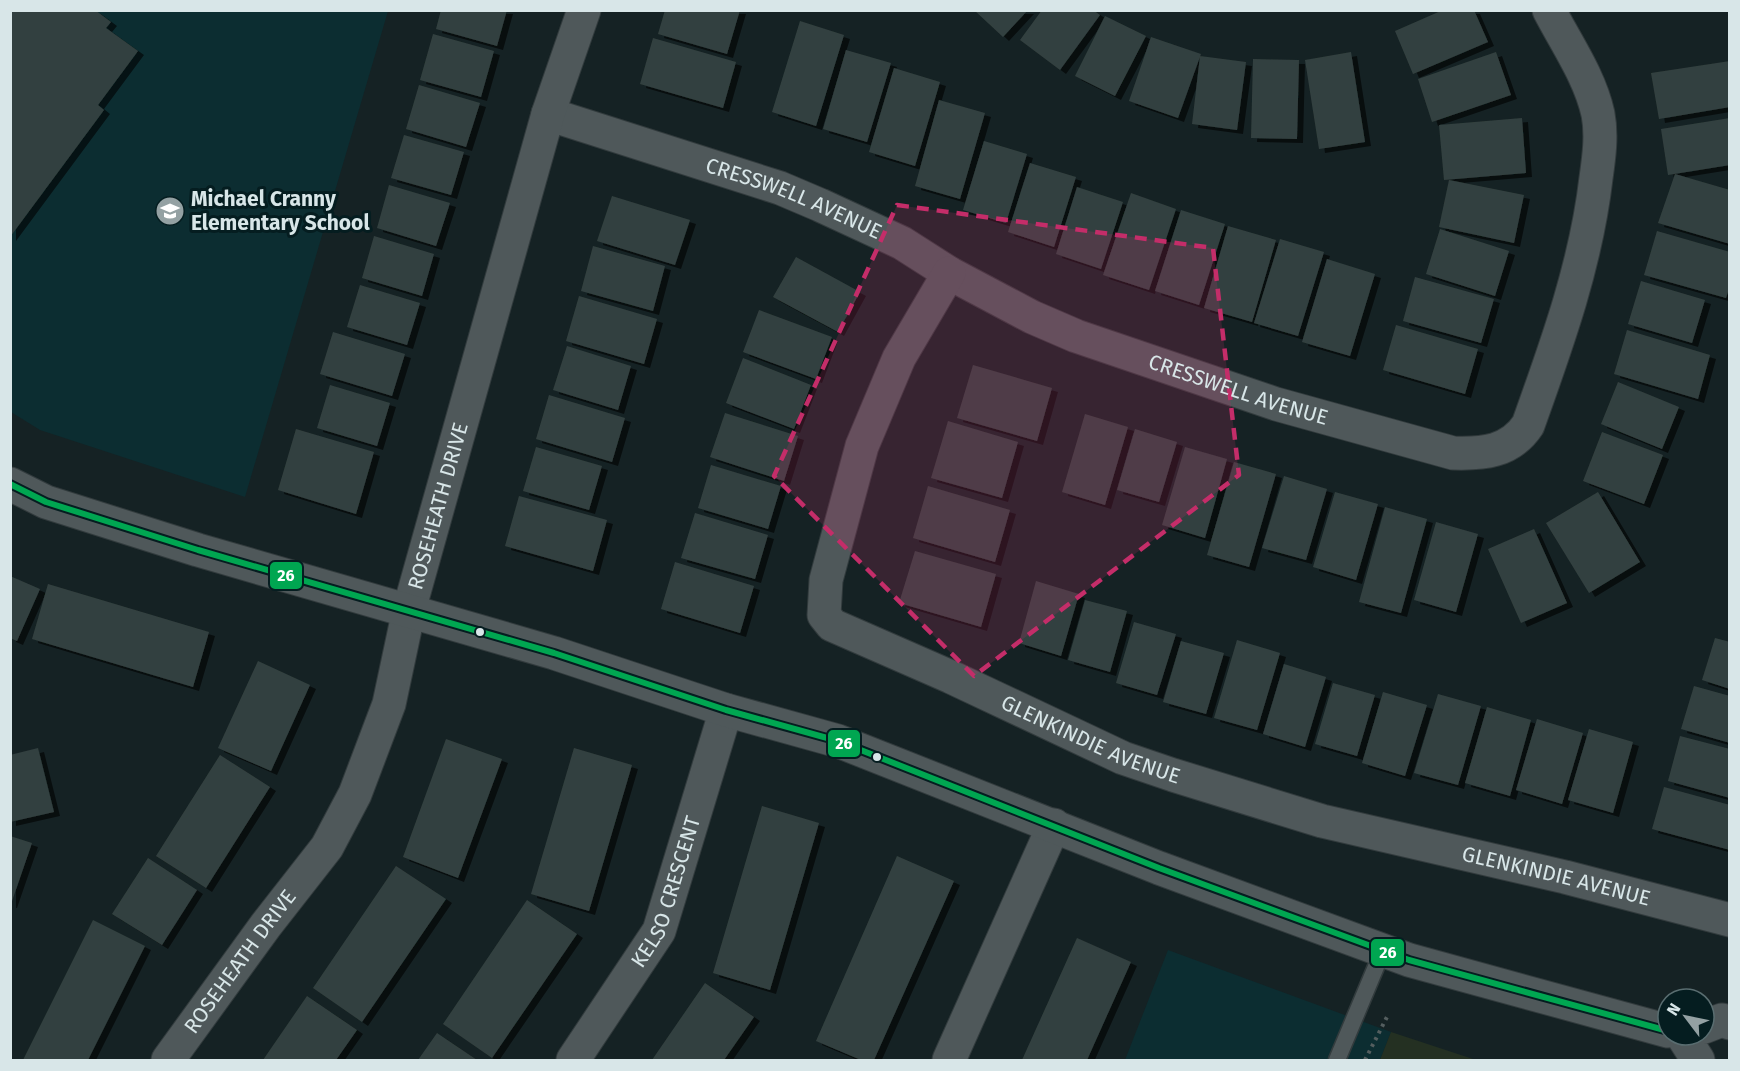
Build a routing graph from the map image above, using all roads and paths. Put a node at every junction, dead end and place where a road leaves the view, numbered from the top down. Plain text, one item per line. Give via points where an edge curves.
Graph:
1 (584, 10) edge
2 (1549, 10) edge
3 (548, 114) junction
4 (949, 273) junction
5 (10, 484) edge
6 (409, 610) junction
7 (726, 710) junction
8 (1054, 825) junction
9 (1730, 920) edge
10 (1383, 950) junction
11 (1388, 1015) dead end
12 (1656, 1028) edge
13 (1690, 1047) edge
14 (168, 1060) edge
15 (573, 1060) edge
16 (949, 1060) edge
17 (1336, 1060) edge
18 (1365, 1060) edge
19 (1698, 1060) edge

1 - 3 street, ROSEHEATH DRIVE
2 - 4 street, CRESSWELL AVENUE via 1583,74 1598,114 1594,198 1567,318 1528,425 1518,440 1496,450 1454,453 1276,404 1076,336
3 - 4 street, CRESSWELL AVENUE via 780,188 902,243
3 - 6 street, ROSEHEATH DRIVE
4 - 9 street, GLENKINDIE AVENUE via 899,358 862,446 826,580 824,615 832,625 1123,758 1173,775 1322,821
5 - 6 street via 57,506
6 - 7 street
6 - 14 street, ROSEHEATH DRIVE via 389,704 356,794 327,847
7 - 8 street via 838,741
7 - 15 street, KELSO CRESCENT via 659,931
8 - 10 street via 1232,896
8 - 16 street
10 - 12 street
10 - 17 lane
11 - 18 path
13 - 19 street

